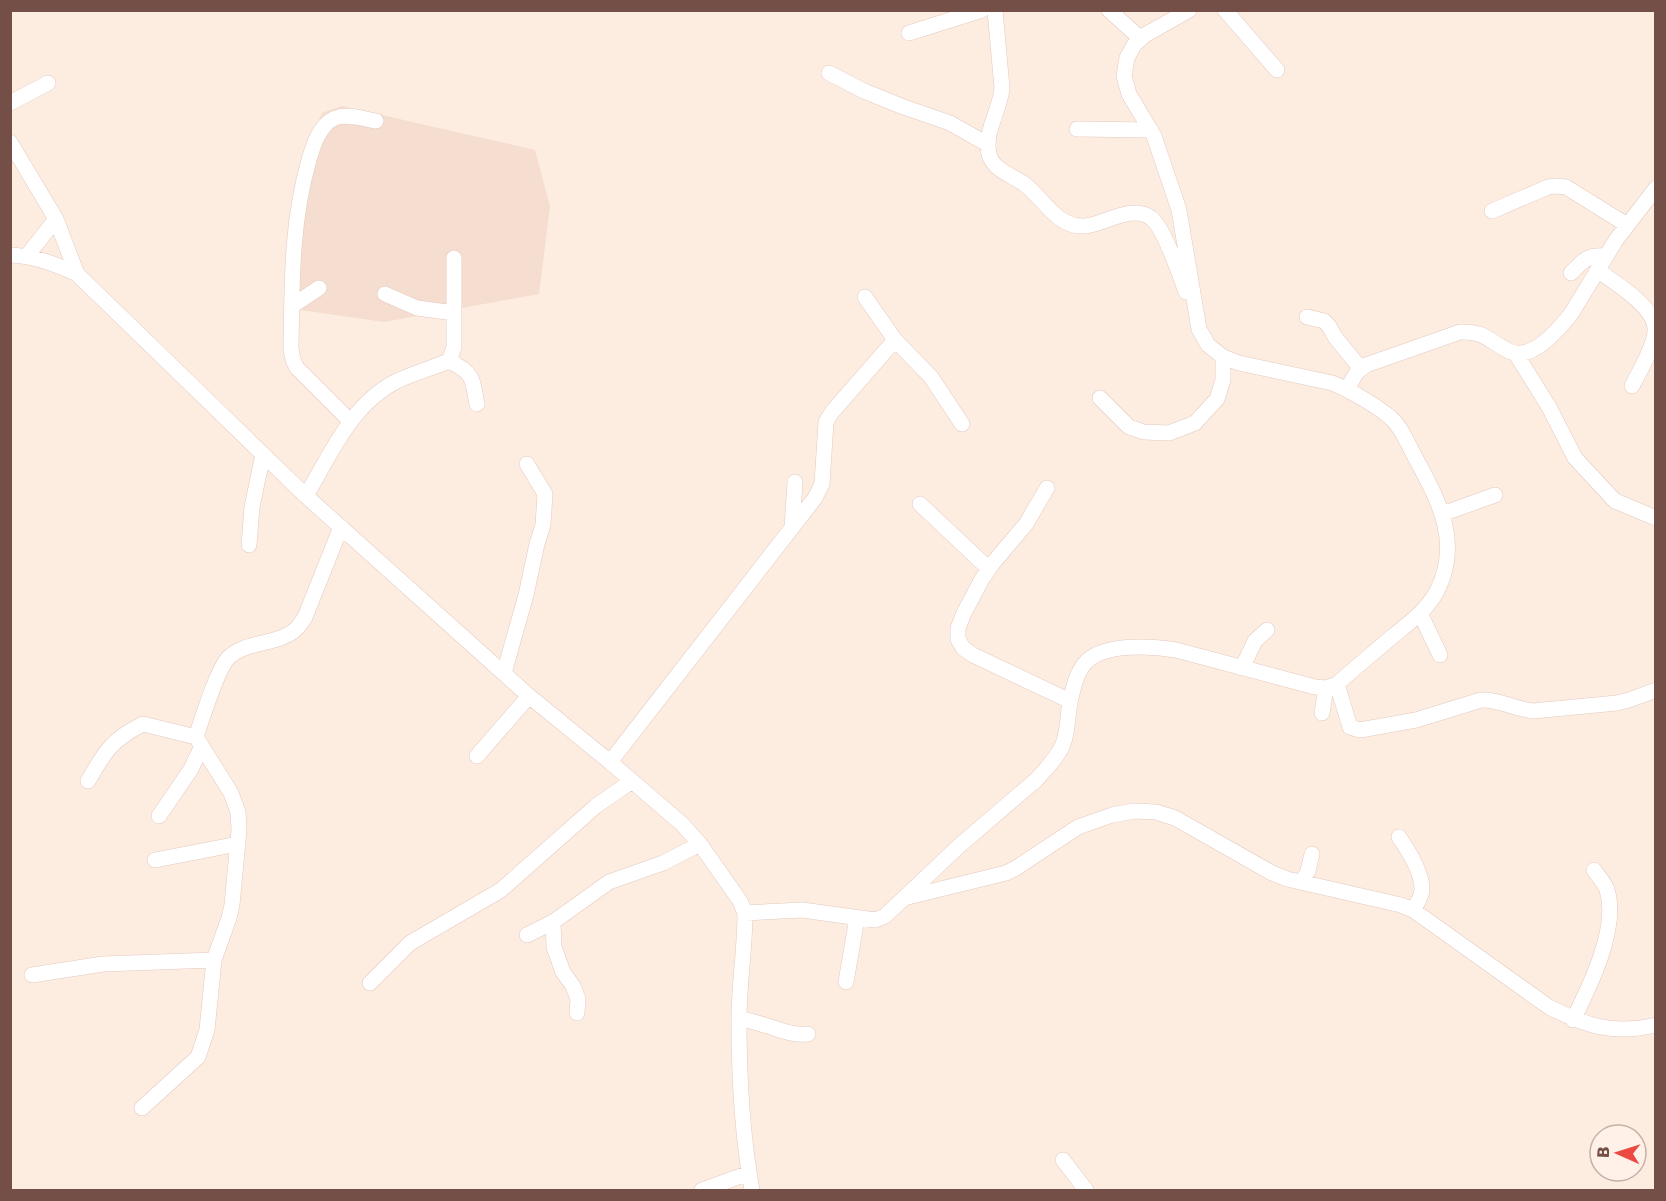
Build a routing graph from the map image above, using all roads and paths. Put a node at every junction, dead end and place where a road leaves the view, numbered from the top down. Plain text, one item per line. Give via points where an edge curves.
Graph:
1 (982, 10) edge
2 (995, 10) edge
3 (1108, 10) edge
4 (1189, 10) edge
5 (1225, 10) edge
6 (909, 33) dead end
7 (1141, 39) junction
8 (1277, 70) dead end
9 (829, 73) dead end
10 (48, 83) dead end
11 (10, 103) edge
12 (376, 122) dead end
13 (1077, 129) dead end
14 (1151, 130) junction
15 (10, 142) edge
16 (987, 144) junction
17 (1656, 188) edge
18 (1492, 211) dead end
19 (56, 219) junction
20 (1627, 225) junction
21 (10, 255) edge
22 (27, 256) junction
23 (1606, 256) junction
24 (454, 258) dead end
25 (1597, 270) junction
26 (1571, 273) dead end
27 (78, 274) junction
28 (319, 288) dead end
29 (386, 294) dead end
30 (865, 297) dead end
31 (292, 306) junction
32 (454, 313) junction
33 (1195, 315) junction
34 (1308, 317) dead end
35 (895, 340) junction
36 (1516, 354) junction
37 (1223, 357) junction
38 (449, 361) junction
39 (1361, 369) junction
40 (1632, 386) dead end
41 (1347, 389) junction
42 (1100, 398) dead end
43 (477, 404) dead end
44 (350, 421) junction
45 (962, 424) dead end
46 (263, 454) junction
47 (526, 465) dead end
48 (795, 482) dead end
49 (1047, 488) dead end
50 (1496, 495) dead end
51 (306, 496) junction
52 (920, 504) dead end
53 (1442, 514) junction
54 (1656, 518) edge
55 (341, 527) junction
56 (792, 528) junction
57 (249, 545) dead end
58 (989, 569) junction
59 (1420, 613) junction
60 (1267, 630) dead end
61 (1440, 654) dead end
62 (1242, 668) junction
63 (504, 673) junction
64 (1331, 686) junction
65 (1656, 690) edge
66 (530, 696) junction
67 (1070, 701) junction
68 (1322, 713) dead end
69 (199, 741) junction
70 (477, 756) dead end
71 (610, 762) junction
72 (88, 781) dead end
73 (632, 781) junction
74 (159, 816) dead end
75 (1399, 837) dead end
76 (238, 844) junction
77 (700, 844) junction
78 (1312, 854) dead end
79 (155, 860) dead end
80 (1594, 870) dead end
81 (1302, 882) junction
82 (905, 897) junction
83 (1413, 910) junction
84 (745, 913) junction
85 (856, 918) junction
86 (553, 922) junction
87 (527, 935) dead end
88 (214, 960) junction
89 (32, 975) dead end
90 (846, 982) dead end
91 (370, 983) dead end
92 (577, 1013) dead end
93 (739, 1018) junction
94 (1573, 1020) junction
95 (1656, 1025) edge
96 (808, 1034) dead end
97 (142, 1108) dead end
98 (1063, 1160) dead end
99 (749, 1173) junction
100 (702, 1191) edge
101 (752, 1191) edge
102 (1086, 1191) edge

1 - 6 street
2 - 16 street via 1002,88
3 - 7 street
4 - 7 street
5 - 8 street
7 - 14 street via 1127,58 1124,76 1129,94
9 - 16 street via 864,91 950,123
10 - 11 street
12 - 31 street via 336,117 314,142 296,220
13 - 14 street
14 - 33 street via 1179,210
15 - 19 street
16 - 33 street via 997,168 1023,183 1053,213 1073,225 1091,225 1131,214 1152,219 1160,229
17 - 20 street
18 - 20 street via 1548,187 1566,187
19 - 22 street
19 - 27 street
20 - 23 street
21 - 22 street
22 - 27 street
23 - 25 street
23 - 26 street via 1586,257
24 - 32 street
25 - 36 street via 1562,325 1534,350
25 - 40 street via 1646,308 1652,319 1655,329 1650,351
27 - 46 street
28 - 31 street
29 - 32 street via 417,308
30 - 35 street
31 - 44 street via 291,349 297,368
32 - 38 street via 454,347
33 - 37 street via 1208,345
34 - 39 street via 1324,321
35 - 45 street via 931,377
35 - 56 street via 826,422 822,484
36 - 39 street via 1484,334 1460,332
36 - 54 street via 1575,458 1615,501
37 - 41 street
37 - 42 street via 1223,380 1217,399 1195,423 1169,433 1129,427
38 - 43 street via 466,369
38 - 44 street via 395,382
39 - 41 street
41 - 53 street via 1392,419
44 - 51 street
46 - 51 street
46 - 57 street
47 - 63 street via 545,494 543,525
48 - 56 street
49 - 58 street via 1026,524
50 - 53 street
51 - 55 street
52 - 58 street
53 - 59 street via 1448,546 1445,569 1437,591
55 - 63 street
55 - 69 street via 297,629 228,658
56 - 71 street
58 - 67 street via 958,628 963,648
59 - 61 street
59 - 64 street
60 - 62 street via 1255,641
62 - 64 street via 1315,687
62 - 67 street via 1161,648 1104,651 1088,661 1077,677
63 - 66 street
64 - 65 street via 1350,727 1360,730 1416,720 1481,700 1533,711 1617,703
64 - 68 street
66 - 70 street
66 - 71 street
67 - 82 street via 1063,746 1045,771
69 - 72 street via 143,724 104,753
69 - 74 street via 191,769
69 - 76 street via 231,793 238,812
71 - 73 street
73 - 77 street
73 - 91 street via 596,806 501,890 410,943
75 - 83 street via 1410,852 1422,889
76 - 79 street
76 - 88 street via 230,918
77 - 84 street
77 - 86 street via 663,863 609,882
78 - 81 street
80 - 94 street via 1607,889 1610,916 1591,983
81 - 82 street via 1272,873 1175,818 1134,811 1078,827 1006,873
81 - 83 street
82 - 85 street via 885,916 875,920
83 - 94 street
84 - 85 street via 802,910
84 - 93 street
85 - 90 street
86 - 87 street
86 - 92 street via 554,947 579,999
88 - 89 street via 102,964
88 - 97 street via 207,1030 198,1057
93 - 96 street
93 - 99 street
94 - 95 street via 1620,1030
98 - 102 street
99 - 100 street
99 - 101 street

